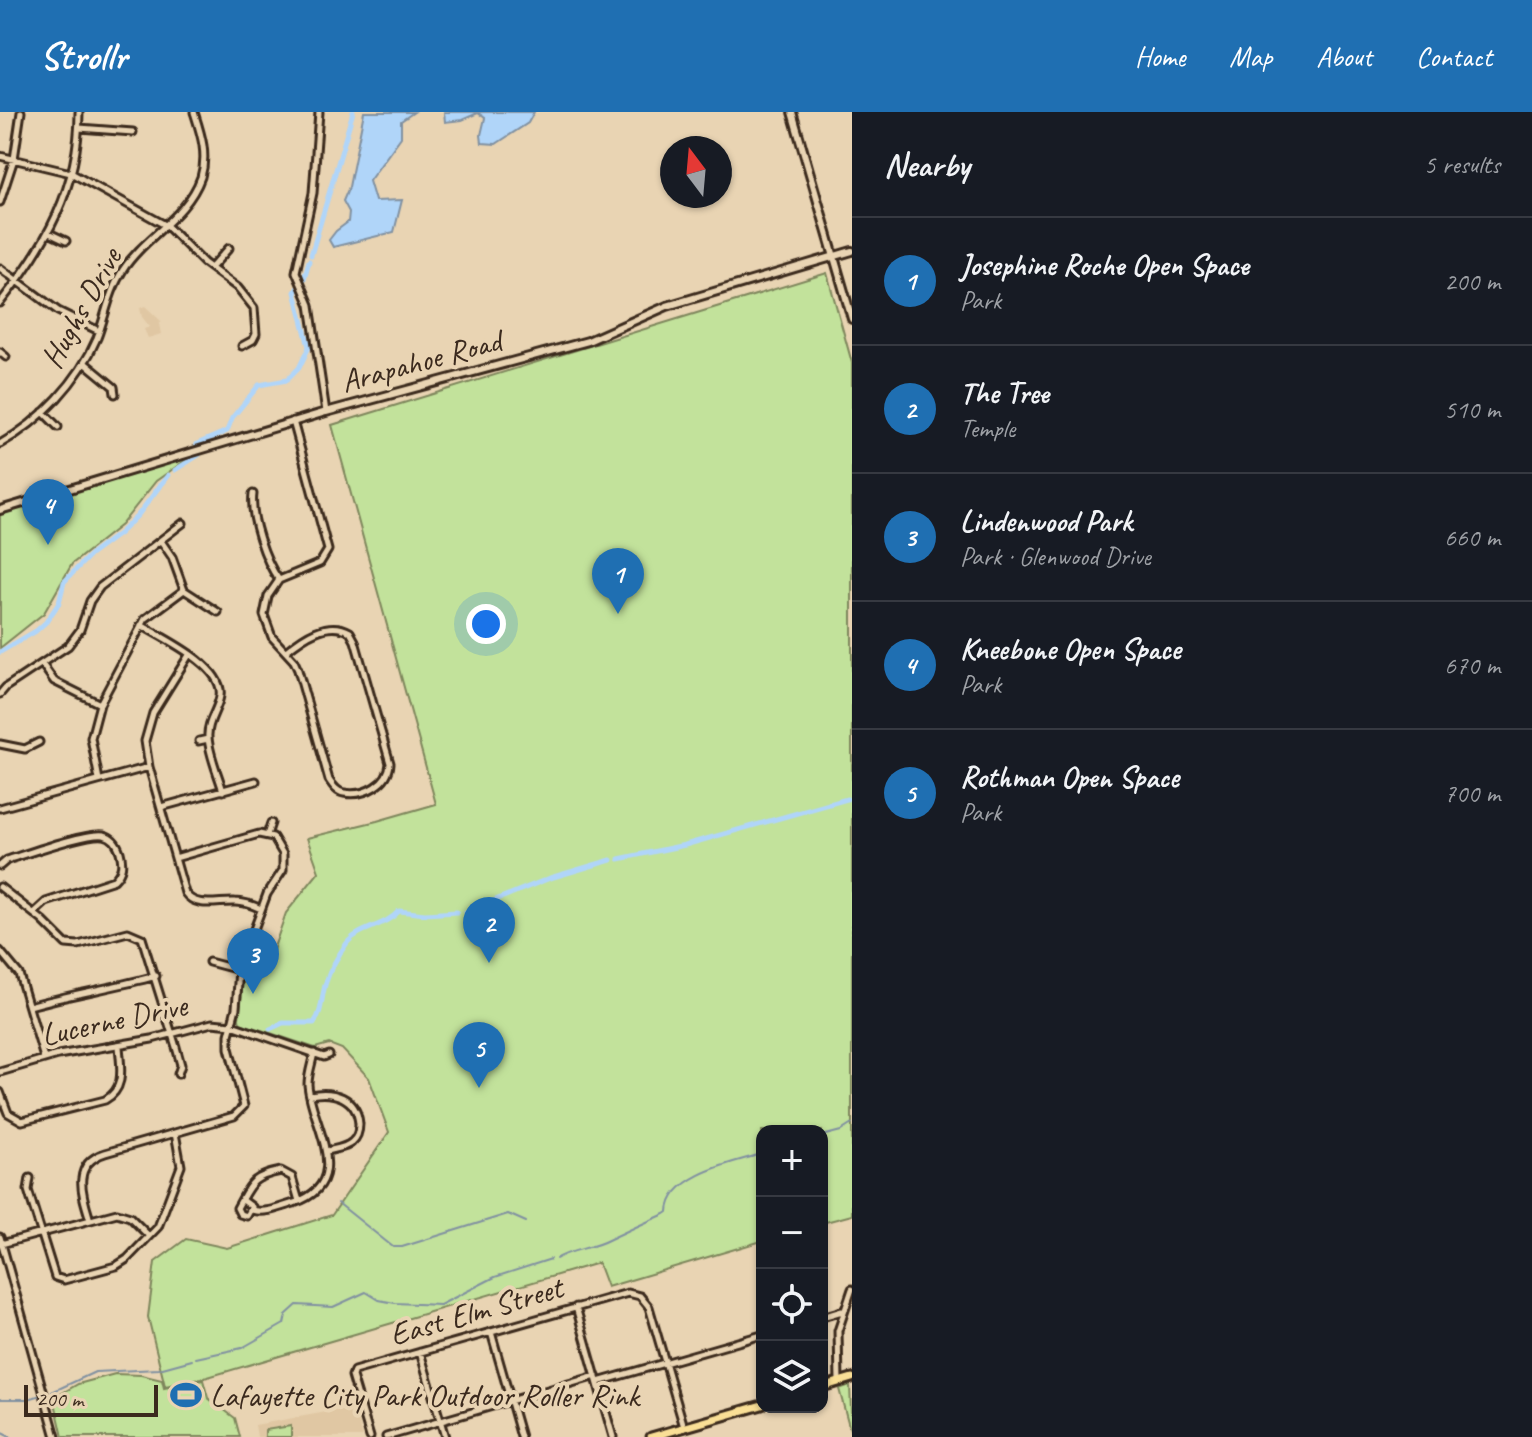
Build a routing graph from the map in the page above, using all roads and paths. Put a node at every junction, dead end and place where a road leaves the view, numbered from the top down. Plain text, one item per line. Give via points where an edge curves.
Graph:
1 (21, 112) edge
2 (79, 112) edge
3 (194, 112) edge
4 (319, 112) edge
5 (792, 112) edge
6 (79, 128) junction
7 (133, 132) dead end
8 (0, 156) edge
9 (14, 159) junction
10 (71, 173) junction
11 (0, 202) edge
12 (167, 226) junction
13 (49, 233) junction
14 (66, 241) dead end
15 (229, 248) dead end
16 (852, 251) edge
17 (833, 256) junction
18 (0, 268) edge
19 (211, 268) junction
20 (17, 281) junction
21 (0, 303) edge
22 (852, 319) edge
23 (99, 331) junction
24 (242, 346) dead end
25 (0, 352) edge
26 (6, 357) dead end
27 (85, 363) junction
28 (115, 394) dead end
29 (43, 412) junction
30 (326, 412) junction
31 (293, 421) junction
32 (58, 427) dead end
33 (0, 444) edge
34 (253, 494) dead end
35 (0, 510) edge
36 (183, 523) dead end
37 (161, 541) junction
38 (279, 580) junction
39 (184, 590) junction
40 (218, 612) dead end
41 (141, 625) junction
42 (286, 651) junction
43 (189, 655) junction
44 (42, 664) junction
45 (0, 694) edge
46 (100, 704) junction
47 (208, 739) junction
48 (199, 741) dead end
49 (39, 742) dead end
50 (0, 744) edge
51 (149, 767) junction
52 (99, 780) junction
53 (256, 781) dead end
54 (223, 791) junction
55 (161, 807) junction
56 (0, 808) edge
57 (271, 823) dead end
58 (267, 835) junction
59 (175, 858) junction
60 (0, 866) edge
61 (0, 887) edge
62 (261, 909) junction
63 (34, 913) junction
64 (0, 951) edge
65 (209, 962) dead end
66 (239, 970) junction
67 (156, 976) junction
68 (29, 1006) junction
69 (232, 1025) junction
70 (172, 1033) junction
71 (119, 1045) junction
72 (314, 1053) junction
73 (329, 1055) dead end
74 (44, 1058) junction
75 (0, 1072) edge
76 (178, 1074) dead end
77 (0, 1092) edge
78 (310, 1095) junction
79 (175, 1133) junction
80 (327, 1151) junction
81 (30, 1178) dead end
82 (244, 1201) junction
83 (299, 1201) junction
84 (252, 1210) junction
85 (90, 1220) junction
86 (41, 1234) junction
87 (149, 1236) junction
88 (1, 1242) edge
89 (852, 1289) edge
90 (576, 1307) junction
91 (843, 1311) junction
92 (828, 1315) edge
93 (491, 1332) junction
94 (756, 1337) edge
95 (420, 1352) junction
96 (665, 1363) junction
97 (852, 1378) edge
98 (597, 1379) junction
99 (839, 1382) junction
100 (828, 1385) edge
101 (512, 1402) junction
102 (756, 1407) edge
103 (441, 1421) junction
104 (681, 1431) edge
105 (56, 1437) edge
106 (369, 1437) edge
107 (386, 1437) edge
108 (445, 1437) edge
109 (521, 1437) edge
110 (613, 1437) edge
111 (651, 1437) edge

1 - 9 street
2 - 6 street
3 - 12 street, Hughs Drive via 205,151 202,174
4 - 30 street via 313,193 296,272 310,305
5 - 17 main road
6 - 7 street
6 - 10 street
8 - 9 street
9 - 10 street
9 - 11 street
10 - 12 street
10 - 13 street
12 - 19 street
12 - 23 street, Hughs Drive via 124,268
13 - 14 street
13 - 20 street
15 - 19 street
16 - 17 main road, Arapahoe Road
17 - 22 main road
17 - 30 main road, Arapahoe Road via 667,306 588,341
18 - 20 street
19 - 24 street via 254,308 256,334
20 - 21 street
20 - 23 street via 58,311
23 - 27 street, Hughs Drive
25 - 26 street
27 - 28 street via 114,387
27 - 29 street, Hughs Drive
29 - 32 street
29 - 33 street, Hughs Drive
30 - 31 main road, Arapahoe Road
31 - 35 main road, Arapahoe Road
31 - 38 street via 328,550 320,563
34 - 38 street via 266,558
36 - 37 street
37 - 39 street
37 - 44 street via 100,587 74,640
38 - 42 street via 264,615 272,637
39 - 40 street
39 - 41 street
41 - 43 street
41 - 46 street
42 - 42 street via 298,670 329,780 343,793 382,783 390,763 350,632 343,627 319,631
43 - 47 street via 211,669 220,684
43 - 51 street via 148,725
44 - 45 street
44 - 46 street via 54,681
46 - 52 street via 91,738
47 - 48 street
47 - 54 street
49 - 50 street via 25,749
51 - 52 street
51 - 55 street
52 - 56 street
53 - 54 street
54 - 55 street
55 - 59 street
57 - 58 street
58 - 59 street
58 - 62 street via 277,841 284,862
59 - 62 street via 185,893 193,901
60 - 63 street via 88,837 105,835 114,841 122,863 114,880 46,902
61 - 63 street
62 - 66 street
63 - 67 street via 60,940 73,945 123,932 138,935
64 - 68 street via 19,974
65 - 66 street
66 - 69 street
67 - 68 street
67 - 70 street
68 - 74 street
69 - 70 street, Lucerne Drive via 212,1023
69 - 72 street, Lucerne Drive
69 - 79 street via 229,1048 242,1111
70 - 71 street, Lucerne Drive
70 - 76 street via 181,1065
71 - 74 street, Lucerne Drive
71 - 77 street via 121,1080 116,1093 105,1100 22,1121 8,1113
72 - 73 street, Lucerne Drive
72 - 78 street
74 - 75 street, Lucerne Drive
78 - 80 street
78 - 80 street via 328,1092 345,1098 358,1119 355,1140
79 - 85 street via 99,1155 87,1164 80,1182
79 - 87 street via 181,1166 158,1227
80 - 83 street via 320,1184
81 - 86 street via 28,1190
82 - 83 street via 253,1180 281,1171 292,1177
82 - 84 street
82 - 84 street via 238,1205 240,1214 247,1216
83 - 84 street
85 - 86 street
85 - 87 street via 124,1214
86 - 87 street via 59,1280 123,1262
86 - 88 street
88 - 105 street
89 - 91 street
90 - 93 street, East Elm Street
90 - 96 street, East Elm Street via 635,1294 644,1299
90 - 98 street
91 - 92 street
91 - 99 street via 837,1343
93 - 95 street, East Elm Street
93 - 101 street
94 - 96 street
95 - 103 street
95 - 106 street, East Elm Street via 352,1373
96 - 98 street
96 - 104 street
97 - 99 main road
98 - 101 street
98 - 110 street
99 - 100 main road
101 - 103 street
101 - 109 street
102 - 104 main road
103 - 107 street
103 - 108 street
104 - 111 main road

